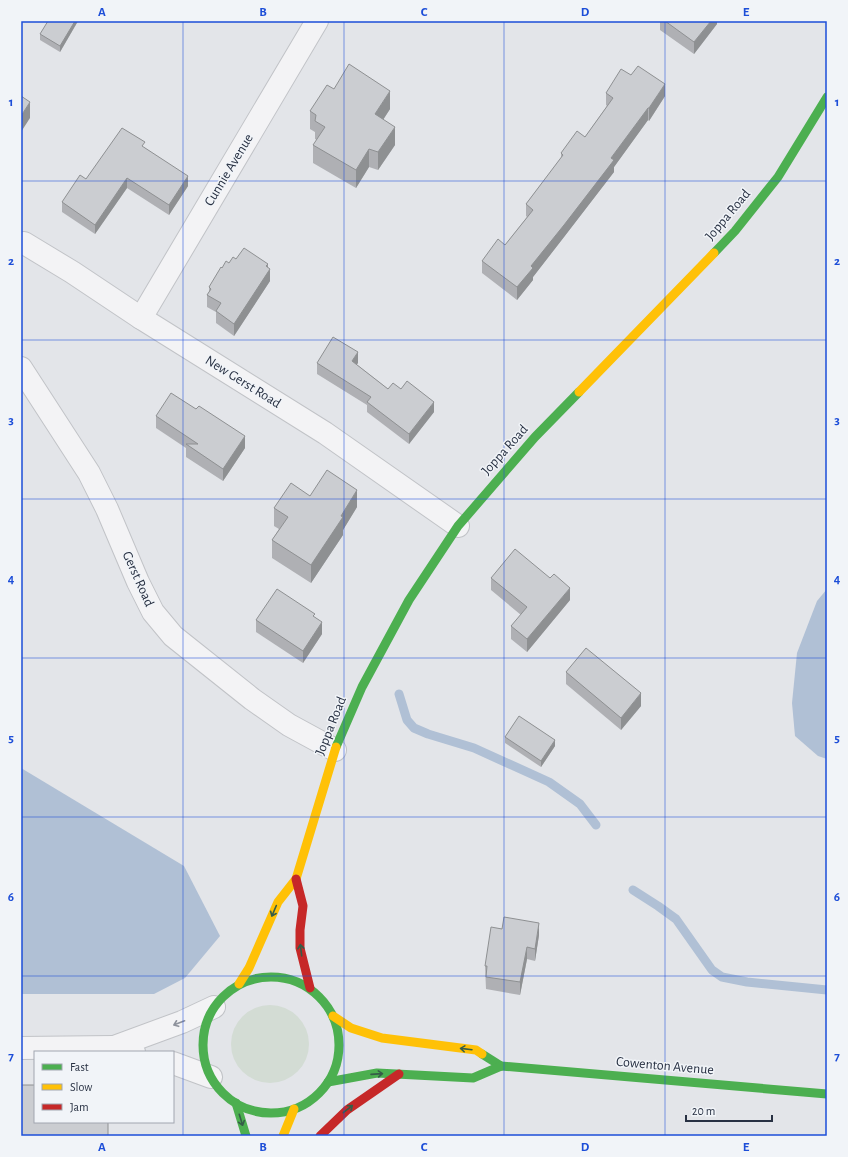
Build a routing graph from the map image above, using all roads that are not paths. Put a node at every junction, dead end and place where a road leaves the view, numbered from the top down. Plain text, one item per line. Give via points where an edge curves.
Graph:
1 (317, 21) edge
2 (827, 97) edge
3 (24, 243) dead end
4 (141, 318) junction
5 (21, 368) edge
6 (458, 526) junction
7 (335, 750) junction
8 (296, 879) junction
9 (239, 984) junction
10 (310, 988) junction
11 (214, 1007) junction
12 (333, 1016) junction
13 (21, 1048) edge
14 (124, 1049) edge
15 (174, 1063) edge
16 (501, 1066) junction
17 (399, 1074) junction
18 (211, 1077) junction
19 (328, 1082) junction
20 (827, 1094) edge
21 (236, 1103) junction
22 (294, 1109) junction
23 (246, 1136) edge
24 (283, 1136) edge
25 (320, 1136) edge

1 - 4 street, Cunnie Avenue
2 - 6 street, Joppa Road via 778,177 735,231 535,438
3 - 4 street, New Gerst Road
4 - 6 street, New Gerst Road via 324,433
5 - 7 street, Gerst Road via 89,473 108,509 153,612 173,636 252,699 288,725
6 - 7 street, Joppa Road via 409,600 362,687
7 - 8 street, Joppa Road
8 -> 9 street, Joppa Road via 278,902
10 -> 8 street, Joppa Road via 300,948 303,906
9 - 10 street, Joppa Road via 256,978 275,977 293,980
9 - 11 street, Joppa Road via 225,994
10 - 12 street, Joppa Road
11 -> 14 street
11 - 18 street, Joppa Road via 206,1024 203,1042 204,1060
16 -> 12 street, Cowenton Avenue via 476,1050 382,1038 352,1028
12 - 19 street, Joppa Road via 339,1038 337,1061
13 - 14 street
15 - 18 street
16 - 17 street, Cowenton Avenue via 473,1078
16 - 20 street, Cowenton Avenue
19 -> 17 street, Cowenton Avenue via 377,1073
25 -> 17 street via 350,1108
18 - 21 street, Joppa Road via 222,1092
19 - 22 street, Joppa Road via 314,1098
21 - 22 street, Joppa Road via 254,1111 274,1113
21 -> 23 street
22 - 24 street

